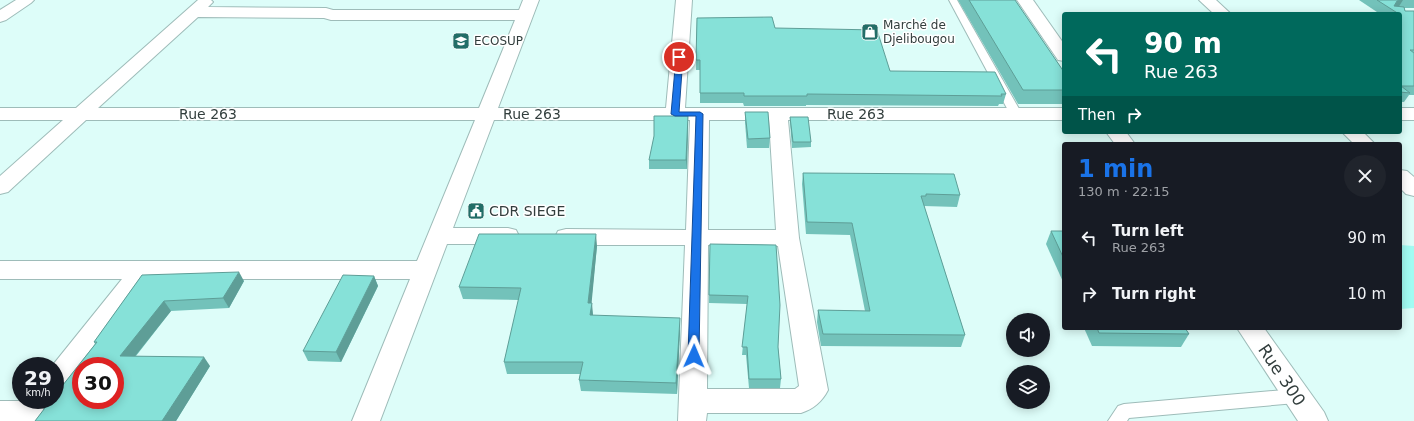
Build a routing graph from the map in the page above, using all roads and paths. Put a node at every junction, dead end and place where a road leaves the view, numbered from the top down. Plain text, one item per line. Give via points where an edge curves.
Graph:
1 (26, 0) edge
2 (343, 0) edge
3 (684, 0) edge
4 (953, 0) edge
5 (1025, 0) edge
6 (1207, 0) edge
7 (200, 6) edge
8 (528, 8) edge
9 (1221, 12) edge
10 (1, 15) edge
11 (331, 15) junction
12 (1062, 53) edge
13 (0, 114) edge
14 (81, 114) junction
15 (486, 114) junction
16 (675, 114) junction
17 (700, 114) junction
18 (778, 114) junction
19 (1016, 114) junction
20 (1062, 114) edge
21 (1402, 114) edge
22 (1414, 114) edge
23 (1354, 134) edge
24 (1363, 142) edge
25 (1402, 178) edge
26 (0, 187) edge
27 (1414, 189) edge
28 (439, 236) junction
29 (525, 236) edge
30 (548, 237) edge
31 (697, 238) junction
32 (788, 238) junction
33 (0, 270) edge
34 (142, 270) junction
35 (425, 270) junction
36 (1251, 330) edge
37 (64, 370) edge
38 (1296, 396) junction
39 (32, 411) edge
40 (692, 411) edge
41 (0, 413) edge
42 (366, 421) edge
43 (1117, 421) edge
44 (1314, 421) edge

1 - 10 street
2 - 11 street
3 - 16 street
4 - 19 lane
5 - 12 street
6 - 9 street
7 - 11 street
7 - 14 street
8 - 11 street
8 - 15 street
13 - 14 street, Rue 263
14 - 15 street, Rue 263
14 - 26 street
15 - 16 street, Rue 263
15 - 28 street
16 - 17 street, Rue 263
17 - 18 street, Rue 263
17 - 31 street
18 - 19 street, Rue 263
18 - 32 street
19 - 20 street, Rue 263
21 - 22 street
23 - 24 street
25 - 27 street
28 - 29 street
28 - 35 street
30 - 31 street
31 - 32 street
31 - 40 street
32 - 40 street via 814,390 801,401
33 - 34 street
34 - 35 street
34 - 37 street
35 - 42 street
36 - 38 street, Rue 300
38 - 43 lane via 1124,411
38 - 44 street, Rue 300
39 - 41 street

